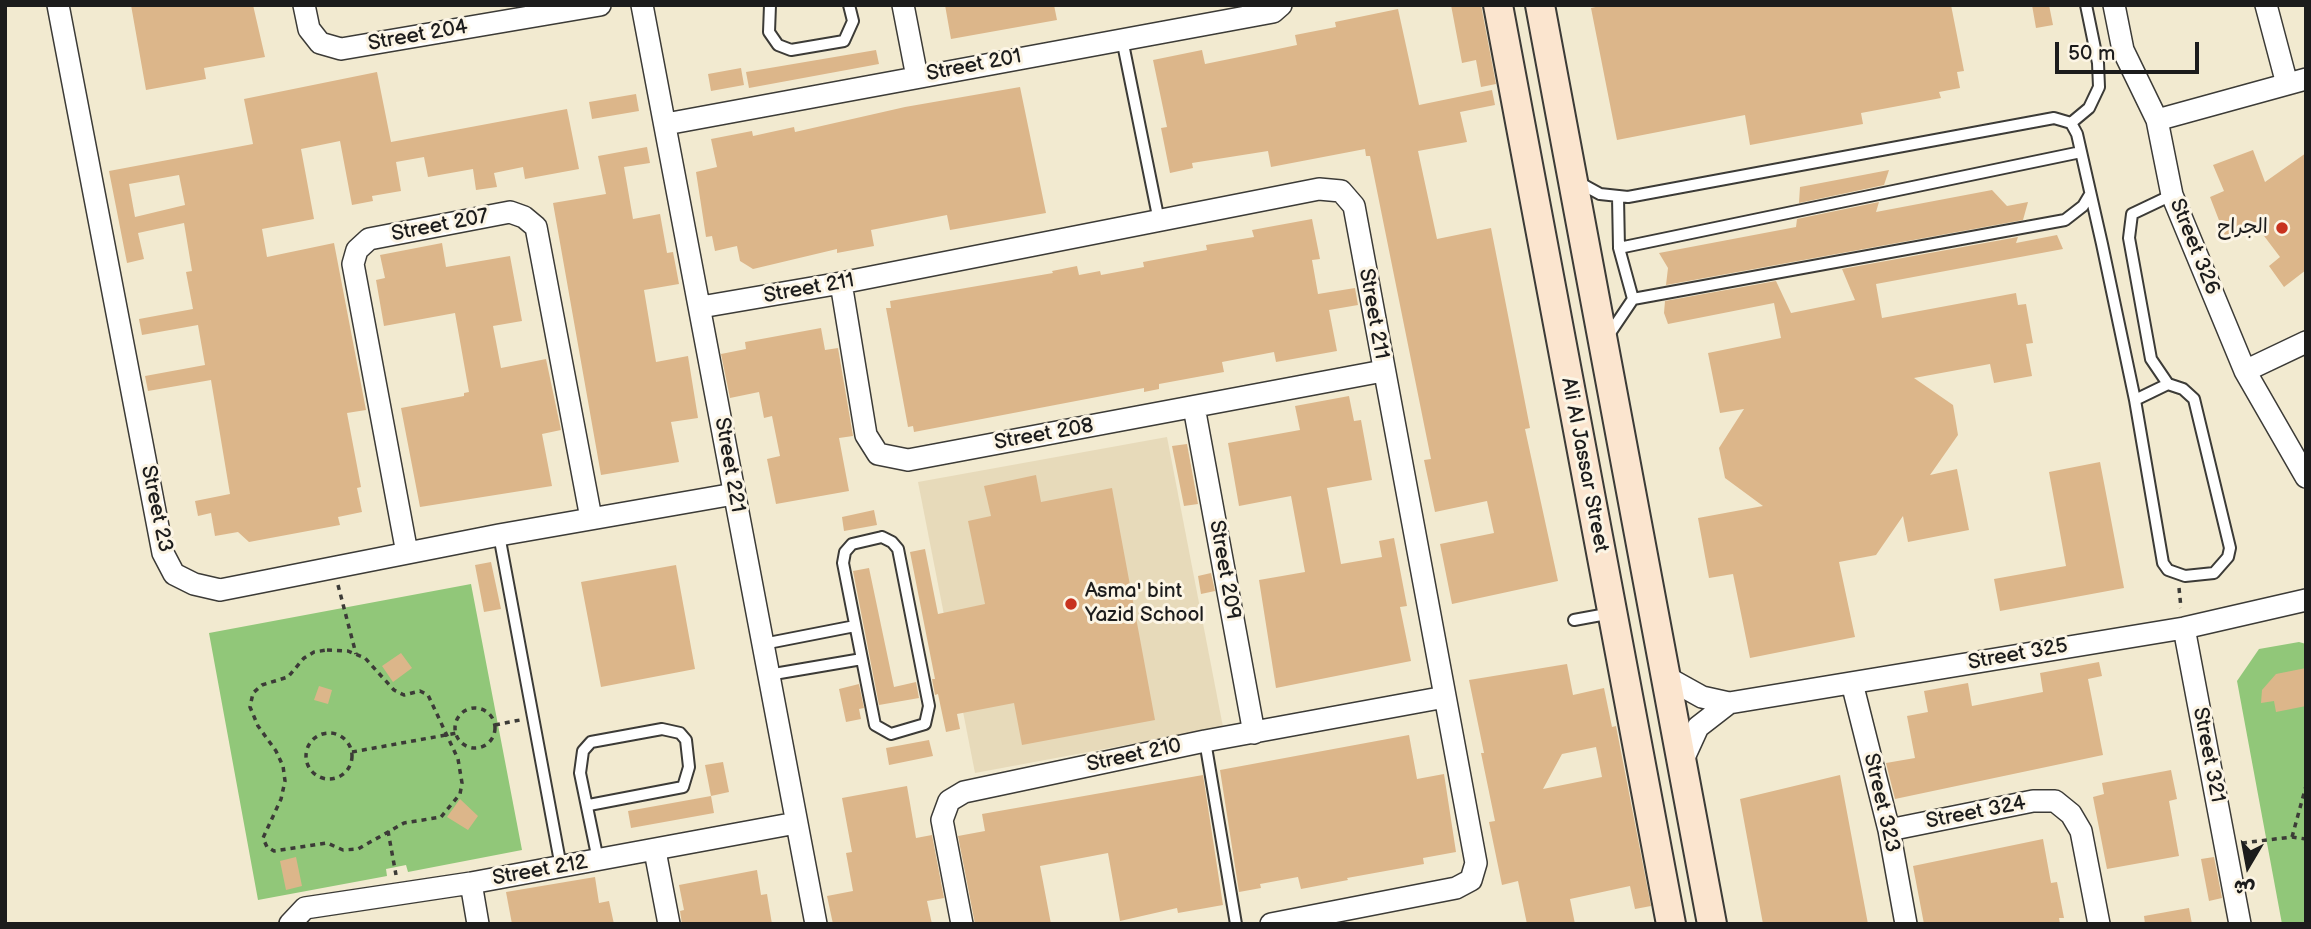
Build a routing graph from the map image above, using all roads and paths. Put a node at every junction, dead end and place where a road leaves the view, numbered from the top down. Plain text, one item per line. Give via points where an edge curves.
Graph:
1 (58, 5) edge
2 (304, 5) edge
3 (600, 5) edge
4 (642, 5) edge
5 (771, 5) edge
6 (849, 5) edge
7 (903, 5) edge
8 (1281, 5) edge
9 (1499, 5) edge
10 (1527, 5) edge
11 (1540, 5) edge
12 (2086, 5) edge
13 (2114, 5) edge
14 (2266, 5) edge
15 (495, 14) edge
16 (1122, 39) junction
17 (917, 77) junction
18 (2296, 81) edge
19 (1555, 88) junction
20 (1514, 93) junction
21 (2157, 120) junction
22 (2071, 123) junction
23 (666, 124) junction
24 (2081, 152) junction
25 (1572, 179) junction
26 (2089, 195) junction
27 (2172, 195) junction
28 (1618, 197) junction
29 (1159, 222) junction
30 (1619, 248) junction
31 (841, 283) junction
32 (1633, 299) junction
33 (701, 307) junction
34 (2306, 342) edge
35 (1604, 350) junction
36 (1383, 371) junction
37 (2245, 372) junction
38 (2168, 384) junction
39 (2134, 400) junction
40 (1194, 407) junction
41 (2306, 477) edge
42 (734, 494) junction
43 (591, 518) junction
44 (499, 535) junction
45 (407, 553) junction
46 (333, 567) junction
47 (2178, 575) junction
48 (2306, 600) edge
49 (1612, 613) junction
50 (1574, 620) dead end
51 (855, 626) junction
52 (2183, 628) junction
53 (763, 644) junction
54 (356, 654) junction
55 (862, 659) junction
56 (768, 676) junction
57 (1666, 677) junction
58 (1852, 683) junction
59 (1444, 697) junction
60 (1729, 703) junction
61 (533, 718) junction
62 (495, 725) junction
63 (457, 733) junction
64 (1254, 733) junction
65 (446, 735) junction
66 (1205, 741) junction
67 (352, 752) junction
68 (1682, 762) junction
69 (2306, 786) edge
70 (589, 805) junction
71 (796, 823) junction
72 (1889, 830) junction
73 (388, 831) junction
74 (2292, 837) junction
75 (2306, 839) edge
76 (2226, 846) junction
77 (656, 851) junction
78 (598, 860) junction
79 (561, 867) junction
80 (471, 883) junction
81 (401, 894) junction
82 (290, 924) edge
83 (478, 924) edge
84 (669, 924) edge
85 (816, 924) edge
86 (962, 924) edge
87 (1236, 924) edge
88 (1271, 924) edge
89 (1671, 924) edge
90 (1712, 924) edge
91 (1906, 924) edge
92 (2099, 924) edge
93 (2240, 924) edge

1 - 46 street, Street 23 via 163,553 174,574 220,590
2 - 15 street, Street 204 via 309,29 320,43 341,49
3 - 15 street, Street 204
4 - 23 street, Street 221
5 - 6 lane via 769,32 778,45 791,50 844,41 853,20
7 - 17 street
8 - 16 street, Street 201 via 1273,12
9 - 10 street
9 - 20 street, Ali Al Jassar Street
11 - 19 street, Ali Al Jassar Street
12 - 22 lane via 2099,87 2089,108
13 - 21 street, Street 326 via 2123,50
14 - 18 street
16 - 17 street, Street 201
16 - 29 lane
17 - 23 street, Street 201
18 - 21 street
19 - 20 street via 1535,85
19 - 25 street, Ali Al Jassar Street
20 - 49 street, Ali Al Jassar Street
21 - 27 street, Street 326
22 - 24 lane
22 - 28 lane via 2054,118
23 - 33 street, Street 221
24 - 26 lane
24 - 30 lane
25 - 28 lane via 1600,194
25 - 35 street, Ali Al Jassar Street
26 - 32 lane via 2076,213 2065,219
26 - 39 lane
27 - 37 street, Street 326
27 - 38 lane via 2132,214 2129,238 2151,359
28 - 30 lane
29 - 31 street, Street 211
29 - 36 street, Street 211 via 1319,189 1341,191 1354,206
30 - 32 lane
31 - 33 street, Street 211
31 - 40 street, Street 208 via 866,435 878,454 908,460
32 - 35 lane via 1615,323
33 - 42 street, Street 221
34 - 37 street
35 - 57 street, Ali Al Jassar Street
36 - 40 street, Street 208
36 - 59 street, Street 211
37 - 41 street, Street 326
38 - 39 lane
38 - 47 lane via 2183,389 2196,407 2230,548 2214,573
39 - 47 lane via 2164,563
40 - 64 street, Street 209
42 - 43 street, Street 23
42 - 53 street, Street 221
43 - 44 street, Street 23
43 - 45 street, Street 207 via 536,227 510,212 382,236 369,239 357,250 353,264
44 - 45 street, Street 23
44 - 61 lane
45 - 46 street, Street 23
46 - 54 path
47 - 52 path
48 - 52 street, Street 325
49 - 50 lane
49 - 89 street, Ali Al Jassar Street
51 - 53 lane
51 - 55 lane
51 - 55 lane via 845,552 852,544 882,537 898,549 929,706 925,724 891,734 875,725
52 - 58 street, Street 325
52 - 76 street, Street 321
53 - 56 street, Street 221
54 - 65 path via 366,658 394,691 428,695
54 - 73 path via 314,652 288,677 262,685 253,693 250,707 276,751 285,781 262,838 274,851 327,843 343,850 358,849
55 - 56 lane
56 - 71 street, Street 221
57 - 60 street, Street 325 via 1702,697
57 - 68 street, Ali Al Jassar Street
58 - 60 street, Street 325
58 - 72 street, Street 323
59 - 64 street, Street 210
59 - 88 street, Street 211 via 1476,863 1471,880 1456,888
60 - 68 street, Street 325 via 1699,727
61 - 62 path
61 - 79 lane
62 - 63 path via 489,743 480,748 468,747
62 - 63 path via 488,712 466,710 458,718
63 - 65 path
64 - 66 street, Street 210
65 - 67 path
65 - 73 path via 458,760 460,794 441,817 404,823
66 - 86 street, Street 210 via 964,792 949,801 942,820
66 - 87 lane
67 - 67 path via 347,771 328,780 310,770 306,761 311,741 329,733 340,735
68 - 90 street, Ali Al Jassar Street
69 - 74 path
70 - 70 lane via 683,786 689,767 680,733 662,729 591,742 580,762
70 - 78 lane
71 - 77 street, Street 212
71 - 85 street, Street 221
72 - 91 street, Street 323
72 - 92 street, Street 324 via 2033,801 2055,801 2071,814 2081,831
73 - 81 path
74 - 75 path
74 - 76 path
76 - 93 street, Street 321
77 - 78 street, Street 212
77 - 84 street
78 - 79 street, Street 212
79 - 80 street, Street 212
80 - 81 street, Street 212
80 - 83 street
81 - 82 street, Street 212 via 305,908

